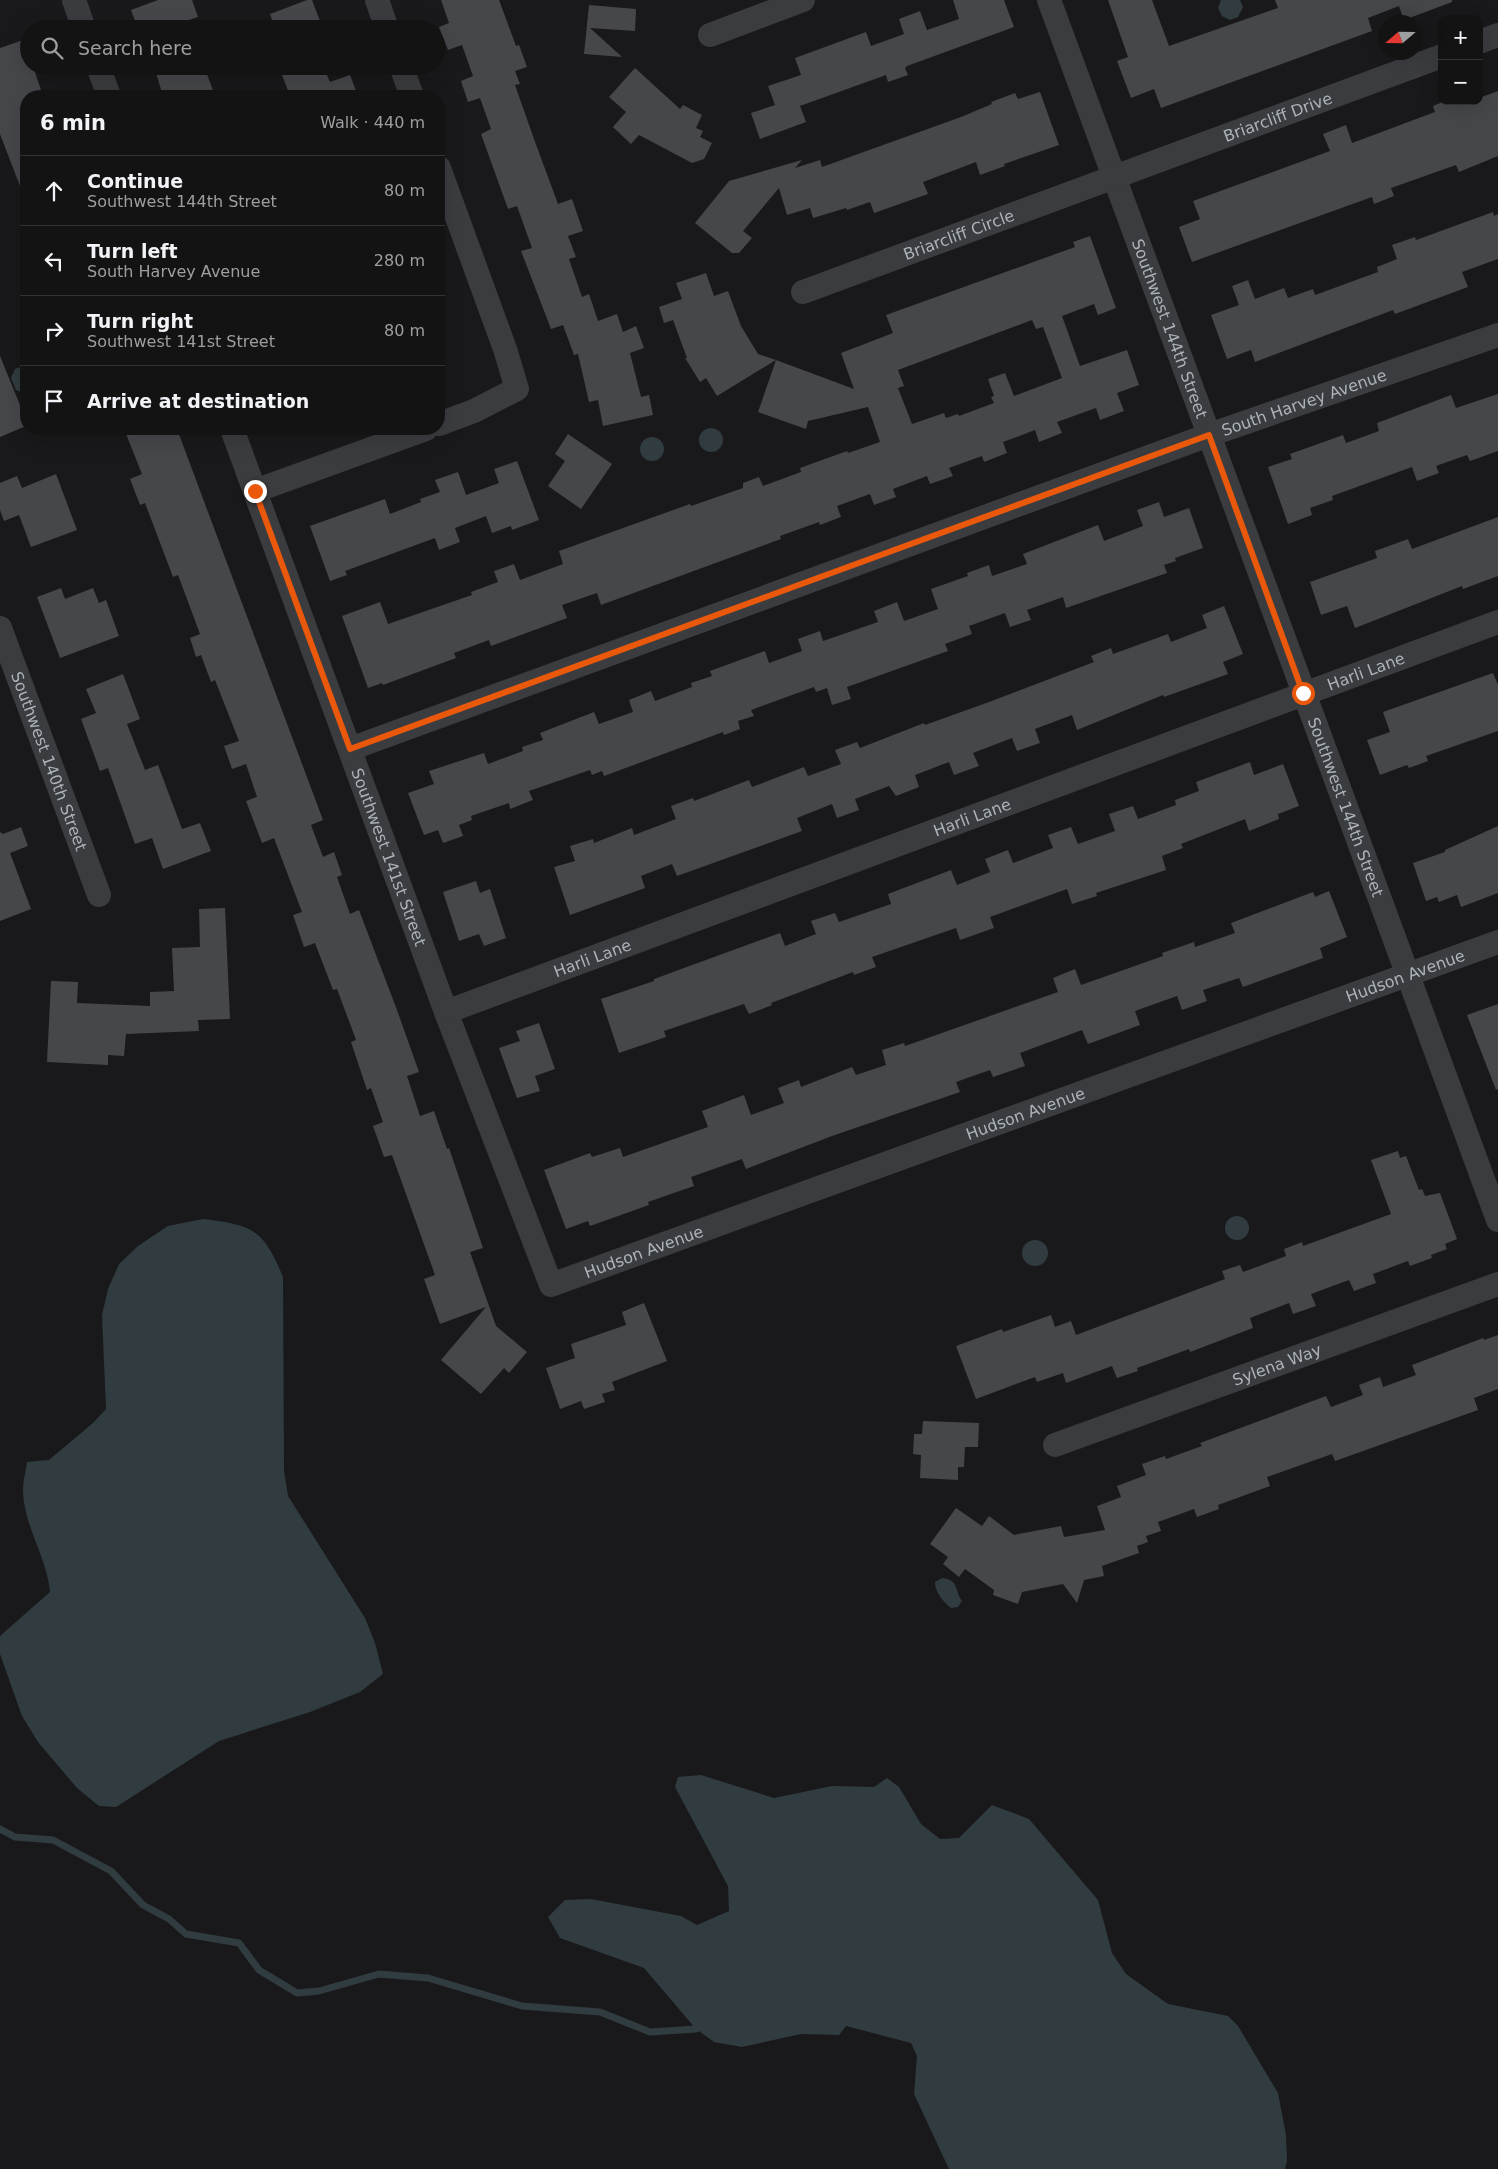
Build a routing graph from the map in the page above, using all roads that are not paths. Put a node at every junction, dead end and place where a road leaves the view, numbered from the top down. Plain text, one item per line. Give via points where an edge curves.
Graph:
1 (74, 0) edge
2 (377, 0) edge
3 (803, 0) edge
4 (1049, 0) edge
5 (81, 20) edge
6 (384, 20) edge
7 (710, 35) dead end
8 (1498, 35) edge
9 (1483, 41) edge
10 (1438, 57) edge
11 (101, 75) edge
12 (404, 75) edge
13 (107, 90) edge
14 (410, 90) edge
15 (1115, 177) junction
16 (445, 184) edge
17 (804, 292) dead end
18 (1498, 335) edge
19 (445, 422) edge
20 (234, 435) edge
21 (409, 435) edge
22 (1209, 435) junction
23 (255, 491) junction
24 (1498, 622) edge
25 (0, 628) edge
26 (1303, 693) junction
27 (350, 749) junction
28 (100, 895) dead end
29 (1498, 942) edge
30 (1407, 976) junction
31 (446, 1012) junction
32 (1498, 1220) edge
33 (551, 1284) joint
34 (1498, 1284) edge
35 (1055, 1445) dead end

1 - 5 street
2 - 6 street
3 - 7 street
4 - 15 street, Southwest 144th Street
8 - 9 street
10 - 15 street, Briarcliff Drive
11 - 13 street
12 - 14 street
15 - 17 street, Briarcliff Circle
15 - 22 street, Southwest 144th Street
16 - 19 street via 517,389 474,412
18 - 22 street, South Harvey Avenue
20 - 23 street, Southwest 141st Street
21 - 23 street
22 - 26 street, Southwest 144th Street
22 - 27 street, South Harvey Avenue
23 - 27 street, Southwest 141st Street
24 - 26 street, Harli Lane
25 - 28 street, Southwest 140th Street
26 - 30 street, Southwest 144th Street
26 - 31 street, Harli Lane
27 - 31 street, Southwest 141st Street
29 - 30 street, Hudson Avenue
30 - 32 street, Southwest 144th Street
30 - 33 street, Hudson Avenue
31 - 33 street, Southwest 141st Street
34 - 35 street, Sylena Way

